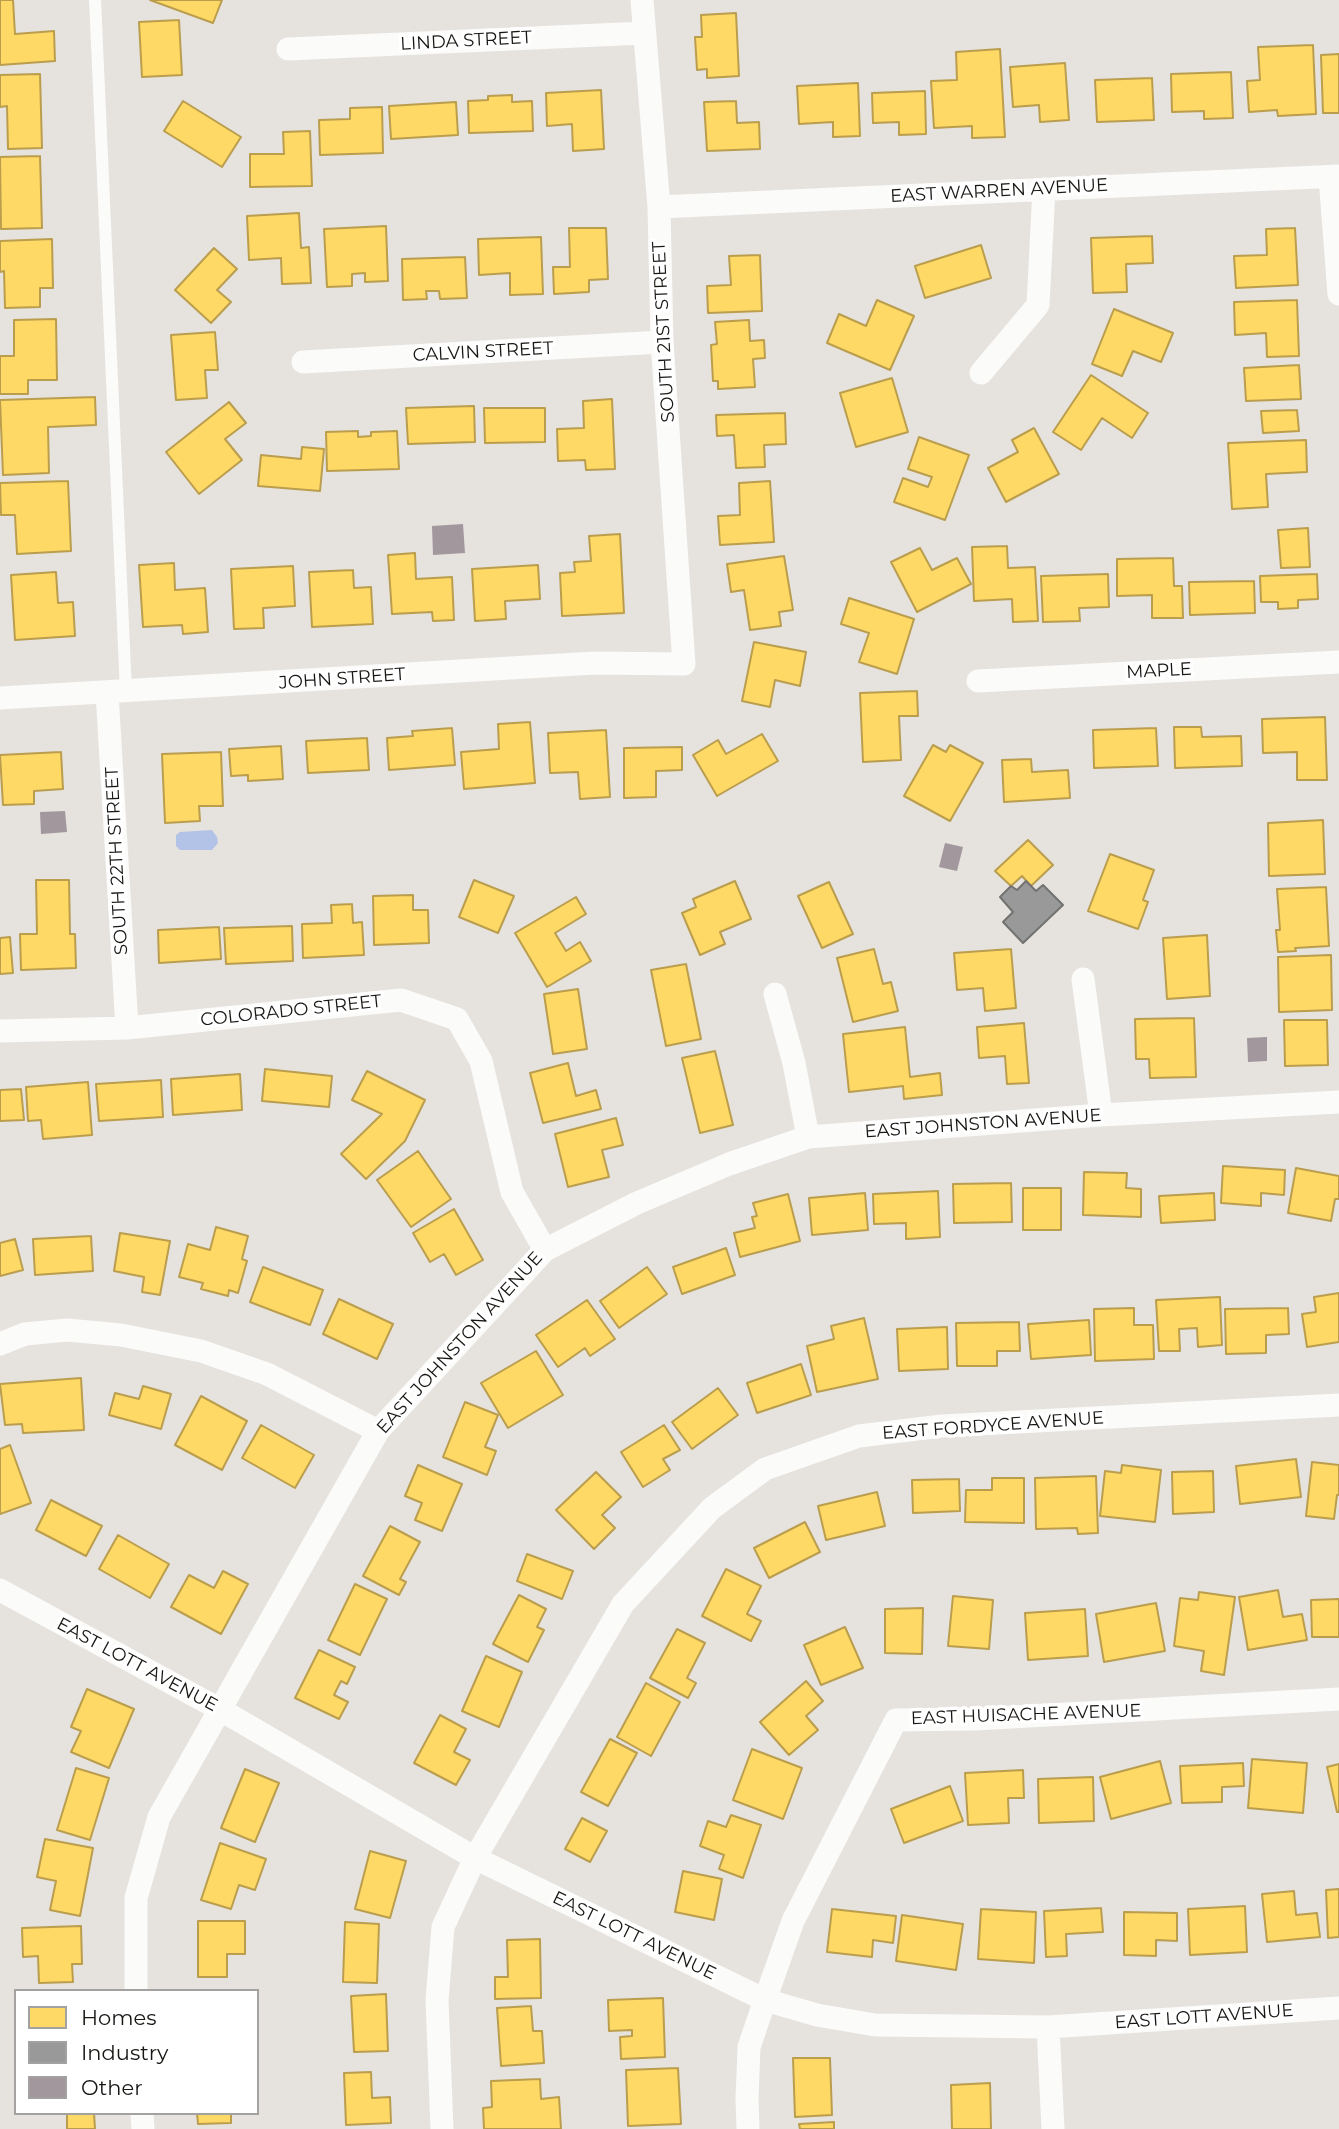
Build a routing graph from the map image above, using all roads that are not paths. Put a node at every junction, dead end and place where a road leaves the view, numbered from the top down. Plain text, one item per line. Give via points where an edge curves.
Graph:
1 (95, 0) edge
2 (642, 0) edge
3 (644, 33) junction
4 (288, 49) dead end
5 (1334, 176) edge
6 (1044, 189) junction
7 (659, 207) junction
8 (1339, 294) edge
9 (662, 342) junction
10 (303, 362) dead end
11 (981, 373) dead end
12 (1339, 662) edge
13 (684, 664) joint
14 (978, 681) dead end
15 (117, 693) junction
16 (0, 698) edge
17 (1083, 979) dead end
18 (775, 994) dead end
19 (127, 1028) junction
20 (0, 1031) edge
21 (1339, 1102) edge
22 (1101, 1115) junction
23 (808, 1137) junction
24 (545, 1250) junction
25 (0, 1345) edge
26 (1339, 1405) edge
27 (378, 1431) junction
28 (0, 1590) edge
29 (1339, 1699) edge
30 (221, 1710) junction
31 (475, 1858) junction
32 (136, 1989) edge
33 (765, 2000) junction
34 (1339, 2008) edge
35 (1048, 2027) junction
36 (442, 2129) edge
37 (748, 2129) edge
38 (1053, 2129) edge

1 - 15 lane
2 - 3 street, SOUTH 21ST STREET
3 - 4 street, LINDA STREET
3 - 7 street, SOUTH 21ST STREET
5 - 6 street, EAST WARREN AVENUE
5 - 8 street
6 - 7 street, EAST WARREN AVENUE
6 - 11 street via 1038,305
7 - 9 street, SOUTH 21ST STREET
9 - 10 street, CALVIN STREET
9 - 13 street, SOUTH 21ST STREET
12 - 14 street, MAPLE
13 - 15 street, JOHN STREET via 595,663
15 - 16 street, JOHN STREET
15 - 19 street, SOUTH 22TH STREET
17 - 22 street
18 - 23 street
19 - 20 street, COLORADO STREET
19 - 24 street, COLORADO STREET via 401,1000 457,1019 481,1062 512,1192
21 - 22 street, EAST JOHNSTON AVENUE
22 - 23 street, EAST JOHNSTON AVENUE
23 - 24 street, EAST JOHNSTON AVENUE via 637,1203
24 - 27 street, EAST JOHNSTON AVENUE
25 - 27 street via 25,1334 67,1330 201,1351 267,1374
26 - 31 street, EAST FORDYCE AVENUE via 942,1426 859,1436 765,1469 712,1508 624,1604
27 - 30 street, EAST JOHNSTON AVENUE
28 - 30 street, EAST LOTT AVENUE
29 - 33 street, EAST HUISACHE AVENUE via 896,1720 793,1921
30 - 31 street, EAST LOTT AVENUE
30 - 32 street, EAST JOHNSTON AVENUE via 159,1817 136,1898
31 - 33 street, EAST LOTT AVENUE
31 - 36 street, EAST FORDYCE AVENUE via 443,1927 436,2000
33 - 35 street, EAST LOTT AVENUE via 875,2025
33 - 37 street via 750,2047
34 - 35 street, EAST LOTT AVENUE
35 - 38 street

